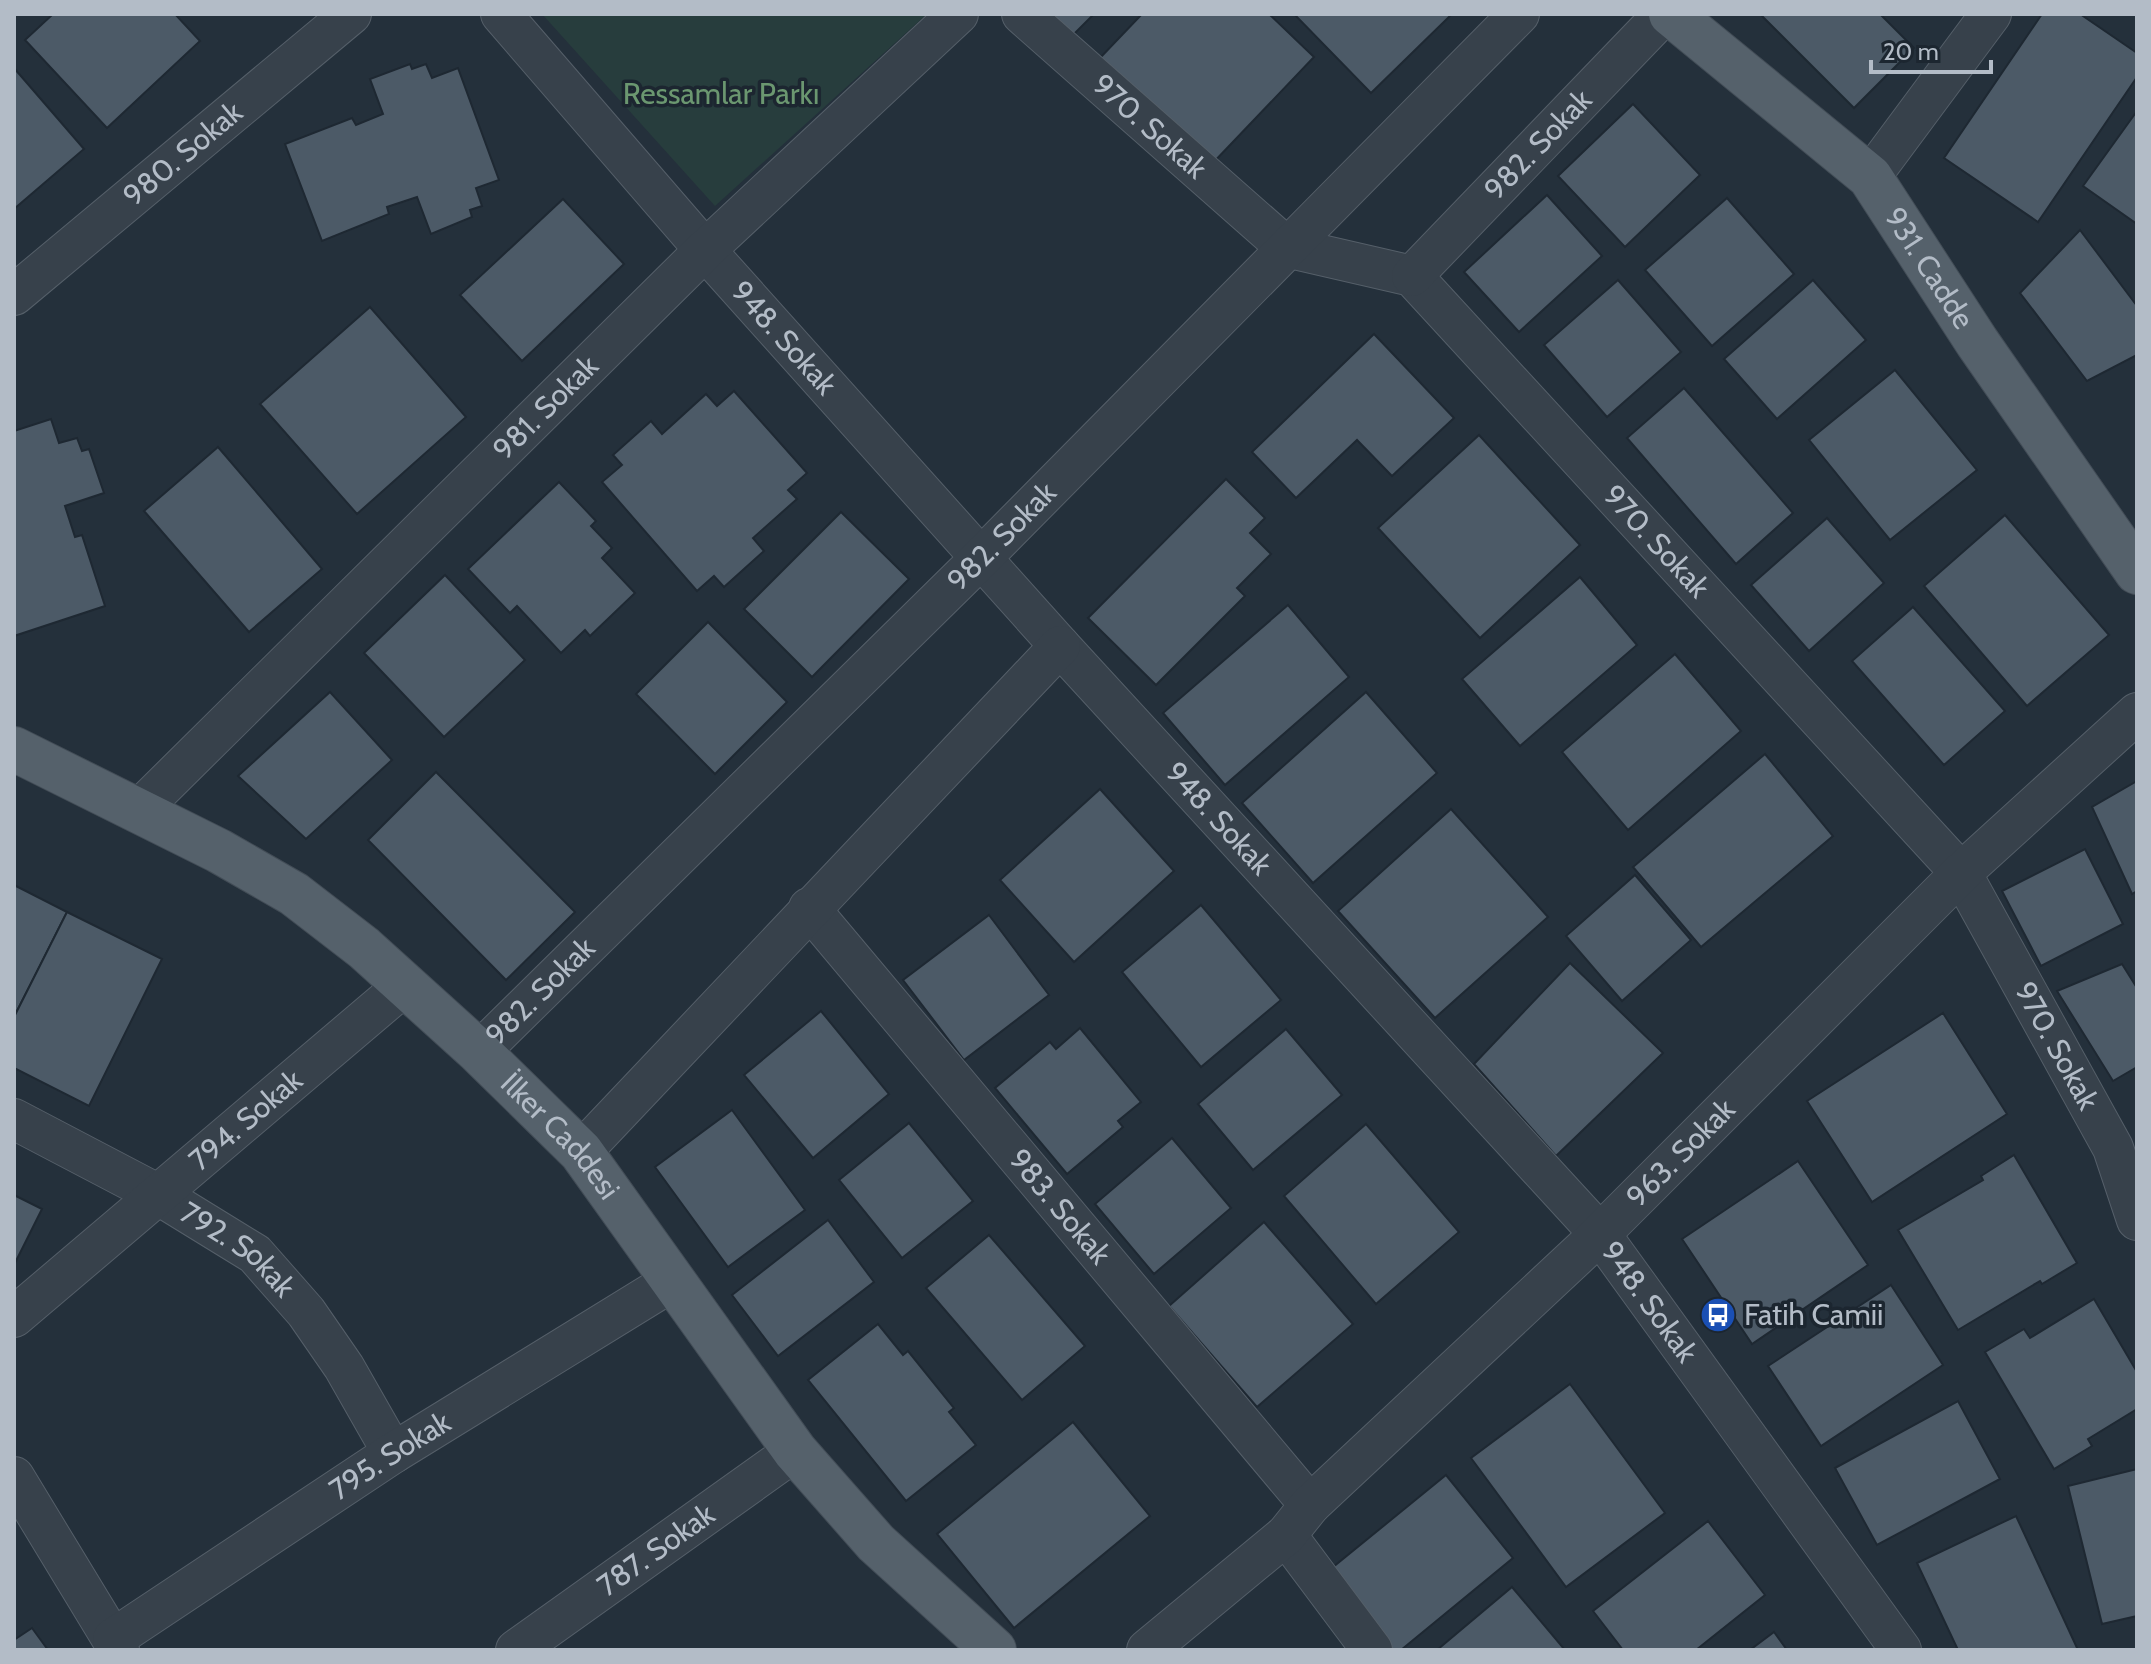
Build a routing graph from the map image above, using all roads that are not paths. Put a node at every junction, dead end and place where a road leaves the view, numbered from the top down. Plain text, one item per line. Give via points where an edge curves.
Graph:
1 (351, 14) edge
2 (501, 14) edge
3 (958, 14) edge
4 (1022, 14) edge
5 (1519, 14) edge
6 (1664, 14) edge
7 (1671, 14) edge
8 (1991, 14) edge
9 (1870, 177) junction
10 (1286, 247) junction
11 (705, 250) junction
12 (1412, 276) junction
13 (14, 295) edge
14 (982, 557) junction
15 (2137, 572) edge
16 (1060, 646) junction
17 (2137, 713) edge
18 (14, 749) edge
19 (139, 810) junction
20 (1961, 873) junction
21 (809, 908) junction
22 (405, 985) junction
23 (479, 1052) junction
24 (14, 1119) edge
25 (581, 1152) junction
26 (159, 1195) junction
27 (2137, 1220) edge
28 (1600, 1234) junction
29 (674, 1280) junction
30 (14, 1317) edge
31 (795, 1451) junction
32 (393, 1453) junction
33 (14, 1477) edge
34 (1298, 1520) junction
35 (116, 1645) edge
36 (516, 1650) edge
37 (994, 1650) edge
38 (1147, 1650) edge
39 (1372, 1650) edge
40 (1901, 1650) edge

1 - 13 street, 980. Sokak
2 - 11 street, 948. Sokak
3 - 11 street, 981. Sokak
4 - 10 street, 970. Sokak
5 - 10 street, 982. Sokak
6 - 12 street, 982. Sokak
7 - 9 main road, 931. Cadde
8 - 9 street
9 - 15 main road, 931. Cadde
10 - 12 street, 970. Sokak
10 - 14 street, 982. Sokak
11 - 14 street, 948. Sokak
11 - 19 street, 981. Sokak
12 - 20 street, 970. Sokak
14 - 16 street, 948. Sokak
14 - 23 street, 982. Sokak
16 - 21 street
16 - 28 street, 948. Sokak
17 - 20 street, 963. Sokak
18 - 19 main road, İlker Caddesi
19 - 22 main road, İlker Caddesi via 294,894
20 - 27 street, 970. Sokak via 2113,1148
20 - 28 street, 963. Sokak
21 - 25 street
21 - 34 street, 983. Sokak
22 - 23 main road, İlker Caddesi
22 - 26 street, 794. Sokak
23 - 25 main road, İlker Caddesi
24 - 26 street, 792. Sokak
25 - 29 main road, İlker Caddesi
26 - 30 street, 794. Sokak
26 - 32 street, 792. Sokak via 255,1254 306,1312
28 - 34 street, 963. Sokak
28 - 40 street, 948. Sokak
29 - 31 main road, İlker Caddesi
29 - 32 street, 795. Sokak
31 - 36 street, 787. Sokak
31 - 37 main road, İlker Caddesi via 876,1543
32 - 35 street, 795. Sokak
33 - 35 street
34 - 38 street, 963. Sokak
34 - 39 street, 983. Sokak

